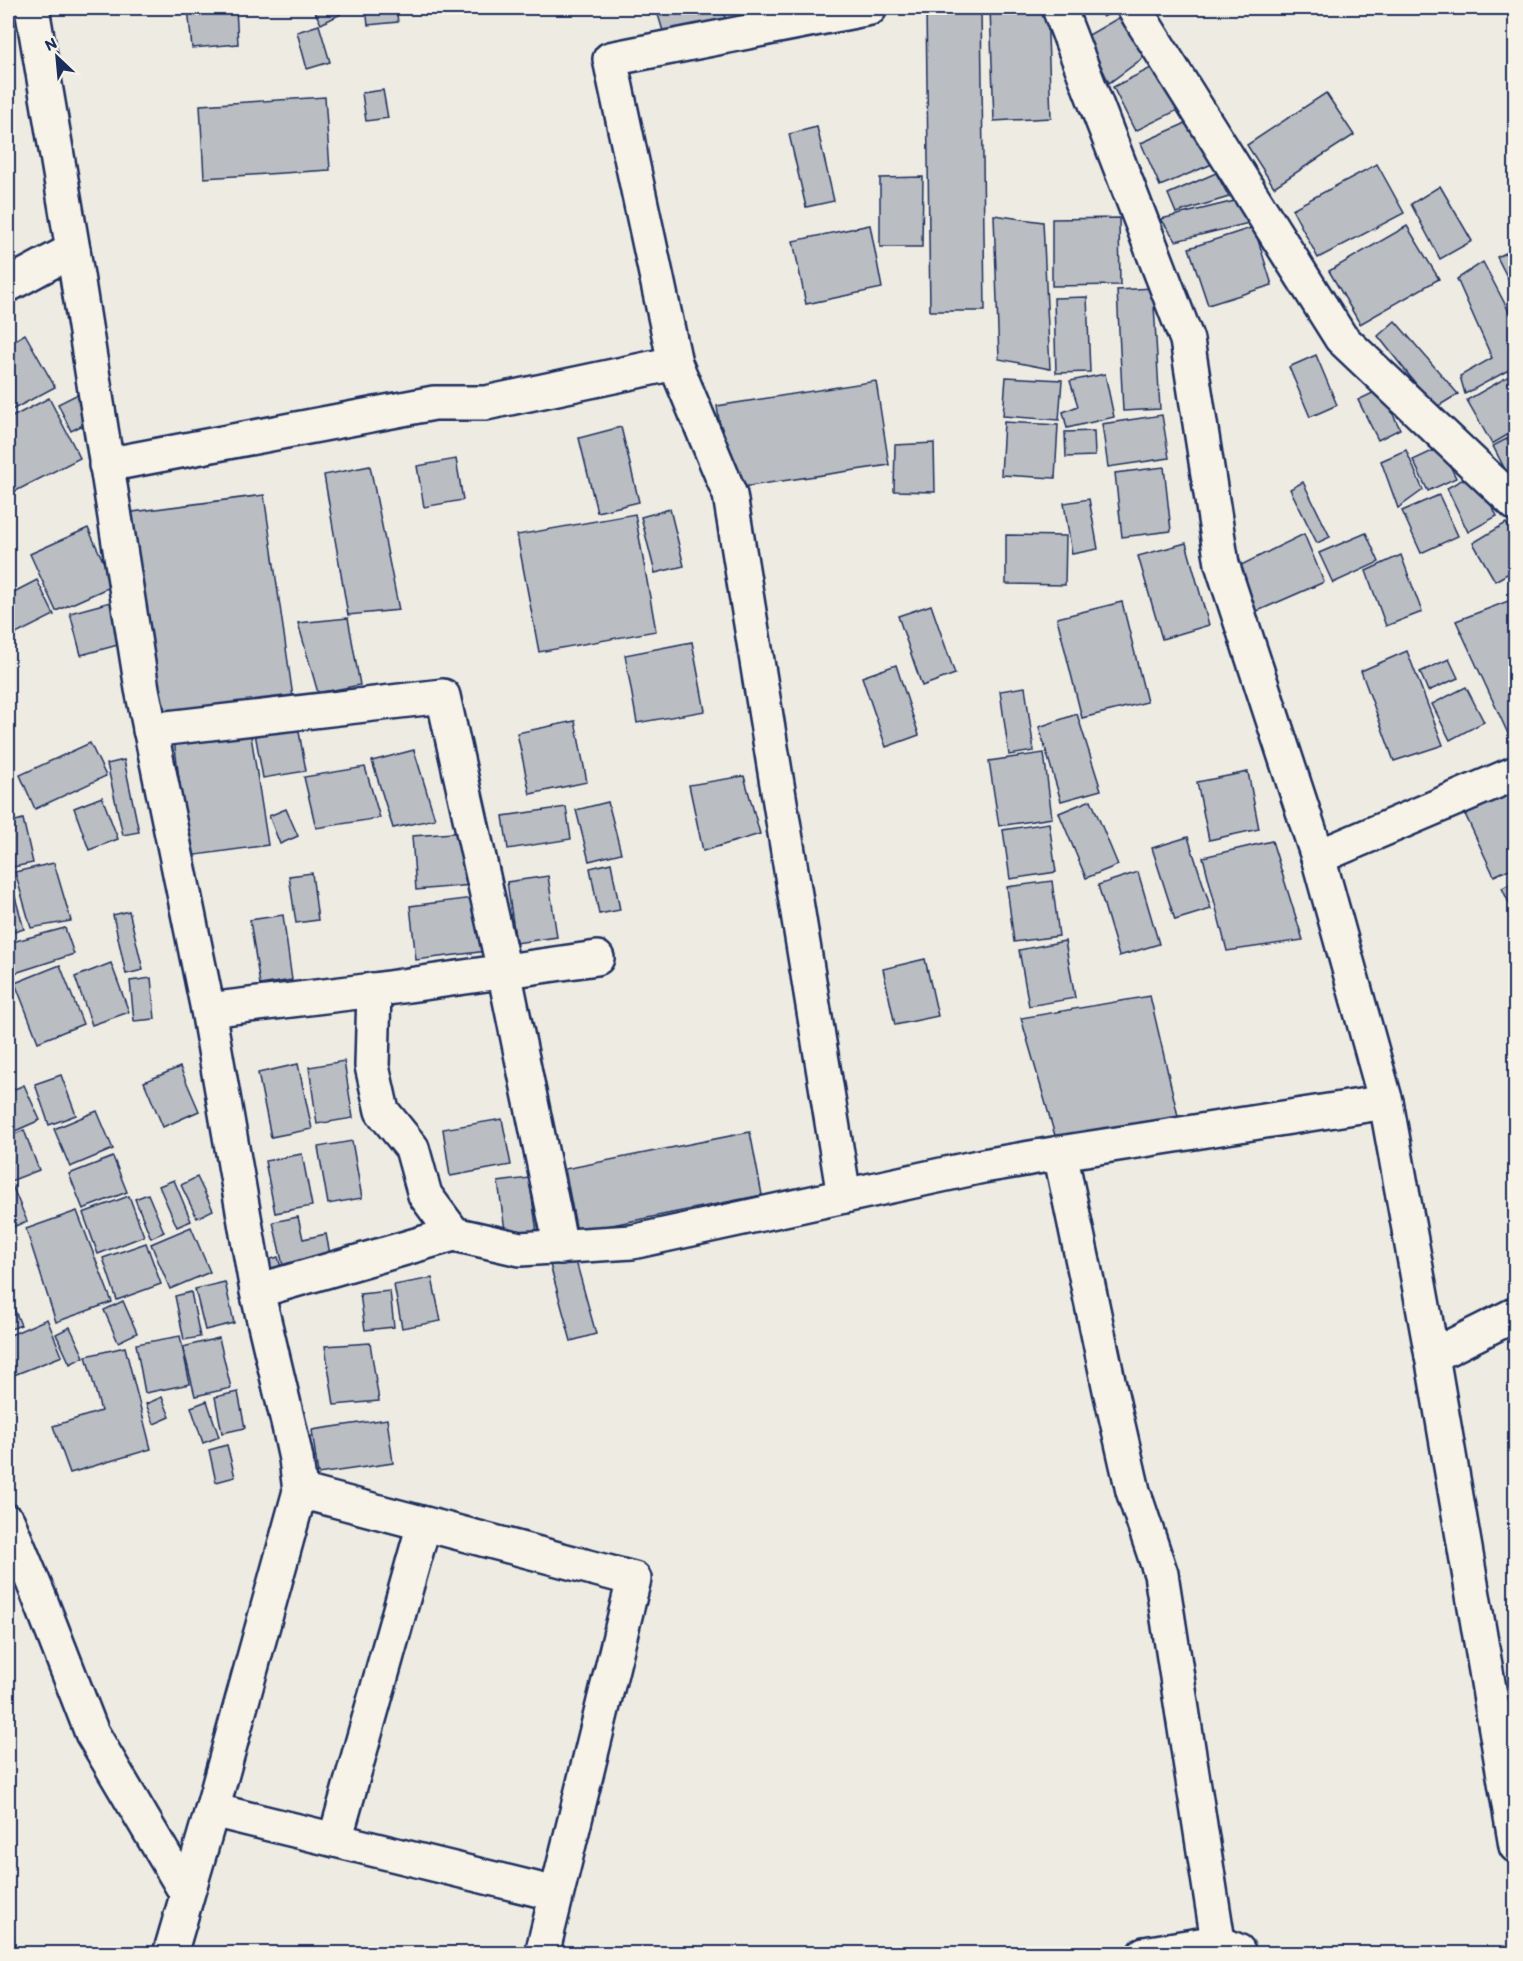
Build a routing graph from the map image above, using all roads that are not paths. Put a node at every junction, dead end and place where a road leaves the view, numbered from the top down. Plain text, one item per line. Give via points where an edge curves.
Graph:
1 (32, 8) edge
2 (870, 8) edge
3 (1059, 8) edge
4 (1134, 8) edge
5 (73, 250) junction
6 (8, 285) edge
7 (675, 363) junction
8 (106, 465) junction
9 (1515, 504) edge
10 (150, 730) junction
11 (1515, 773) edge
12 (1318, 857) junction
13 (597, 958) dead end
14 (504, 970) junction
15 (374, 990) junction
16 (208, 1010) junction
17 (1386, 1102) junction
18 (1060, 1153) junction
19 (844, 1196) junction
20 (454, 1234) junction
21 (561, 1247) junction
22 (256, 1291) junction
23 (1515, 1314) edge
24 (1432, 1356) junction
25 (300, 1491) junction
26 (8, 1522) edge
27 (424, 1524) junction
28 (212, 1810) junction
29 (335, 1840) junction
30 (1515, 1846) edge
31 (187, 1894) junction
32 (556, 1894) junction
33 (1227, 1950) edge
34 (170, 1953) edge
35 (542, 1953) edge
36 (1144, 1953) edge

1 - 5 street
2 - 7 street via 610,59
3 - 12 street via 1187,340 1222,564
4 - 9 street via 1341,338
5 - 6 street
5 - 8 street
7 - 8 street via 486,404 434,403
7 - 19 street via 730,495
8 - 10 street
10 - 14 street via 443,696
10 - 16 street
11 - 12 street
12 - 17 street
13 - 14 street
14 - 15 street
14 - 21 street
15 - 16 street
15 - 20 street via 372,1066 382,1111 412,1148 425,1196
16 - 22 street
17 - 18 street
17 - 24 street
18 - 19 street
18 - 33 street via 1133,1491 1161,1574
19 - 21 street via 632,1242
20 - 21 street via 520,1249
20 - 22 street
22 - 25 street via 290,1426
23 - 24 street
24 - 30 street
25 - 27 street
25 - 28 street
26 - 31 street via 92,1733
27 - 29 street
27 - 32 street via 634,1579
28 - 29 street
28 - 31 street
29 - 32 street
31 - 34 street
32 - 35 street
33 - 36 street

